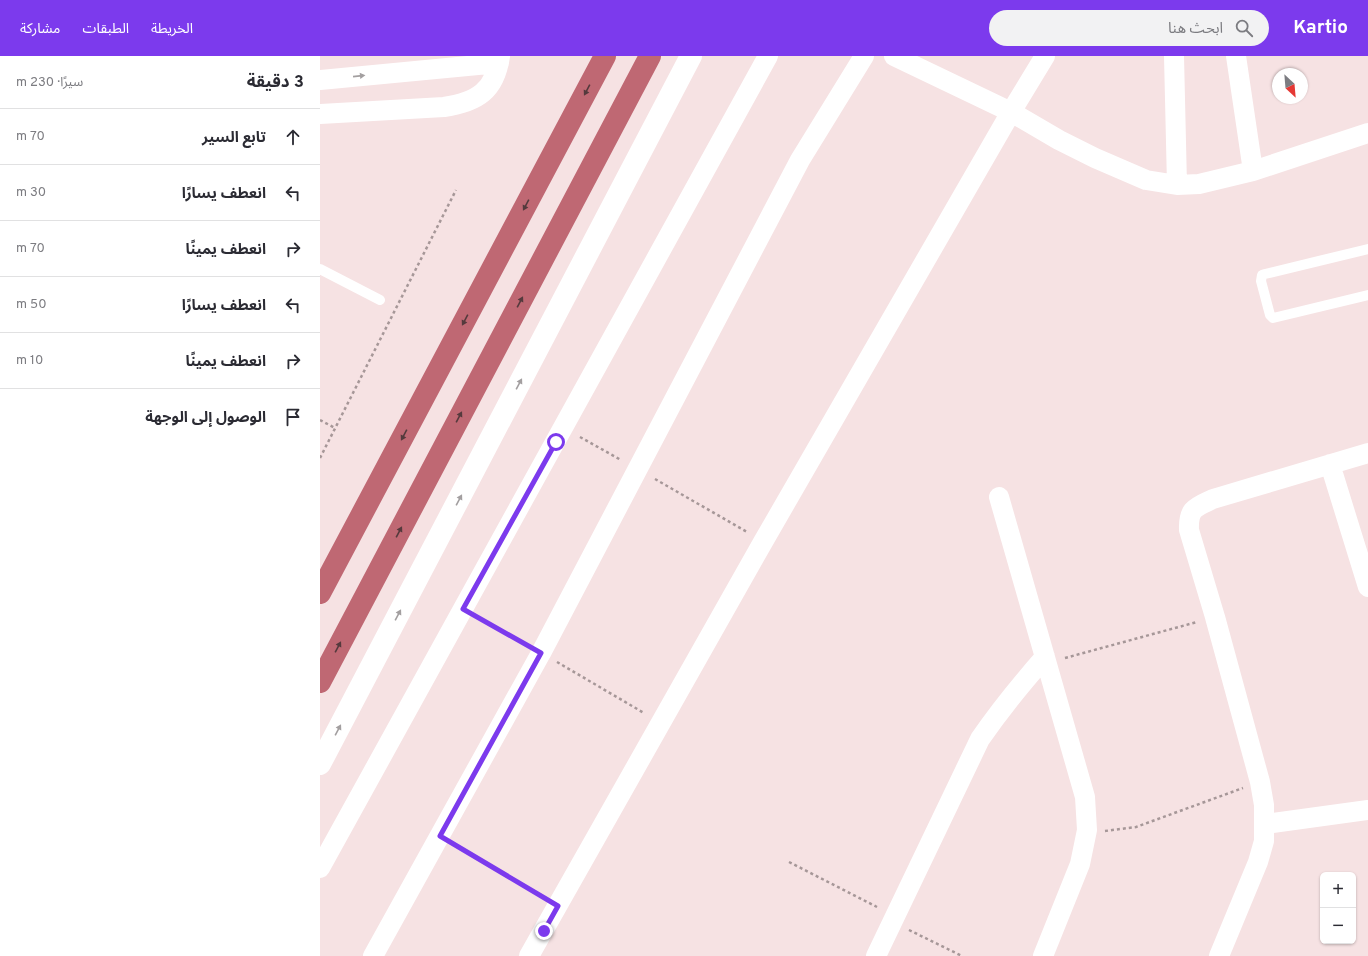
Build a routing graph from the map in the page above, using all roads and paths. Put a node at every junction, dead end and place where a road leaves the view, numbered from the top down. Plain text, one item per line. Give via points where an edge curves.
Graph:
1 (605, 56) edge
2 (650, 56) edge
3 (691, 56) edge
4 (768, 56) edge
5 (864, 56) edge
6 (894, 56) edge
7 (1045, 56) edge
8 (1174, 56) edge
9 (1236, 56) edge
10 (499, 59) edge
11 (320, 80) edge
12 (1011, 112) junction
13 (320, 114) edge
14 (1368, 133) edge
15 (1253, 171) junction
16 (1177, 185) junction
17 (456, 190) dead end
18 (1368, 249) edge
19 (320, 269) edge
20 (1368, 295) edge
21 (380, 300) dead end
22 (320, 420) edge
23 (335, 428) junction
24 (563, 428) junction
25 (1368, 453) edge
26 (320, 458) edge
27 (1330, 464) junction
28 (638, 469) junction
29 (999, 497) dead end
30 (763, 542) junction
31 (1368, 587) edge
32 (320, 593) edge
33 (463, 609) junction
34 (1215, 617) junction
35 (541, 653) junction
36 (1046, 660) junction
37 (320, 682) edge
38 (660, 722) junction
39 (320, 764) edge
40 (1260, 782) junction
41 (1368, 810) edge
42 (1265, 824) junction
43 (1087, 830) junction
44 (440, 836) junction
45 (789, 862) dead end
46 (320, 868) edge
47 (558, 906) junction
48 (894, 919) junction
49 (373, 956) edge
50 (529, 956) edge
51 (876, 956) edge
52 (962, 956) edge
53 (1043, 956) edge
54 (1219, 956) edge

1 -> 32 highway
37 -> 2 highway
39 -> 3 street
4 - 24 street
5 - 28 street via 800,160
6 - 12 street
7 - 12 street
8 - 16 street
9 - 15 street
11 -> 10 street
10 - 13 street via 493,81 482,93 456,105
12 - 16 street via 1095,158 1146,180
12 - 30 street
14 - 15 street
15 - 16 street via 1199,184
17 - 23 path
18 - 20 lane via 1265,274 1262,275 1261,281 1273,318
19 - 21 lane
22 - 23 path
23 - 26 path
24 - 28 path
24 - 33 street
25 - 27 street
27 - 31 street
27 - 34 street via 1213,499 1192,511 1188,519 1189,530
28 - 30 path
28 - 35 street
29 - 36 street
30 - 38 street
33 - 35 path
33 - 46 street
34 - 36 path
34 - 40 street
35 - 38 path
35 - 44 street
36 - 43 street via 1085,797
36 - 48 street via 1022,683 980,739
38 - 47 street
40 - 42 street
40 - 43 path via 1136,827 1111,831
41 - 42 street
42 - 54 street via 1264,841 1258,862
43 - 53 street via 1080,864
44 - 47 path
44 - 49 street
45 - 48 path
47 - 50 street
48 - 51 street
48 - 52 path

